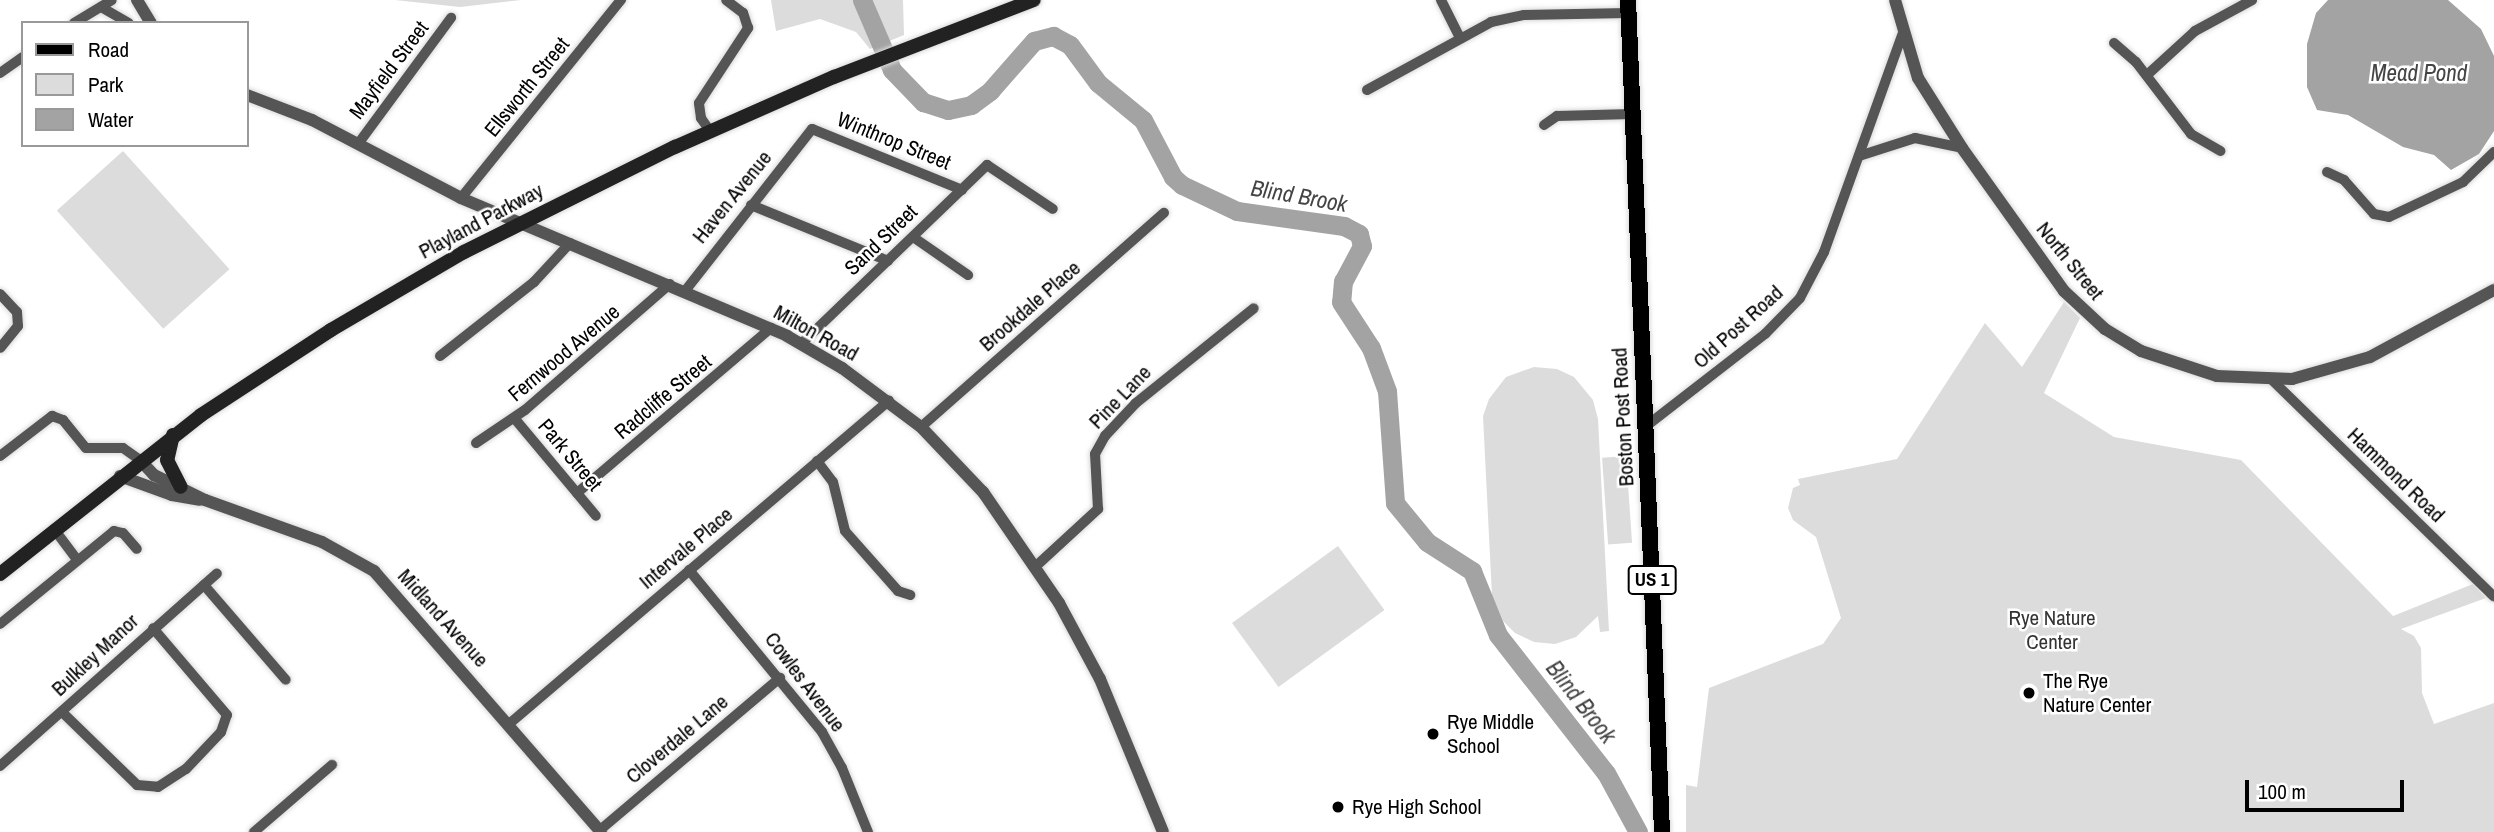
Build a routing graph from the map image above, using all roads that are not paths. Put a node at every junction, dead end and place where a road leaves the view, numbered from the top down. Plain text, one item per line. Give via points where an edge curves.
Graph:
1 (112, 0) edge
2 (136, 0) edge
3 (621, 0) edge
4 (726, 0) edge
5 (1034, 0) edge
6 (1441, 0) edge
7 (1895, 0) edge
8 (2252, 0) edge
9 (1628, 6) edge
10 (100, 7) junction
11 (451, 19) dead end
12 (77, 21) edge
13 (125, 21) edge
14 (150, 21) edge
15 (1902, 34) junction
16 (1460, 36) junction
17 (2114, 43) dead end
18 (21, 58) edge
19 (0, 74) edge
20 (2147, 75) junction
21 (1367, 90) dead end
22 (248, 95) edge
23 (1632, 114) junction
24 (1544, 125) dead end
25 (812, 129) joint
26 (710, 131) junction
27 (358, 144) junction
28 (1962, 148) junction
29 (2220, 151) dead end
30 (2494, 152) edge
31 (1859, 156) junction
32 (2327, 172) dead end
33 (962, 190) junction
34 (461, 198) junction
35 (751, 205) junction
36 (1053, 209) dead end
37 (1164, 213) dead end
38 (520, 222) junction
39 (912, 237) junction
40 (570, 243) junction
41 (888, 261) junction
42 (968, 275) dead end
43 (670, 284) junction
44 (685, 290) junction
45 (2494, 290) edge
46 (0, 294) edge
47 (1254, 308) dead end
48 (771, 328) junction
49 (802, 343) junction
50 (0, 348) edge
51 (440, 356) dead end
52 (2272, 380) junction
53 (889, 401) junction
54 (515, 419) junction
55 (921, 427) junction
56 (1645, 427) junction
57 (173, 435) junction
58 (476, 443) dead end
59 (0, 456) edge
60 (140, 460) junction
61 (817, 461) junction
62 (120, 475) junction
63 (181, 487) junction
64 (577, 493) junction
65 (205, 500) junction
66 (596, 516) dead end
67 (54, 529) junction
68 (137, 549) dead end
69 (77, 560) junction
70 (1035, 567) junction
71 (689, 570) junction
72 (0, 573) edge
73 (217, 573) dead end
74 (204, 585) junction
75 (910, 595) dead end
76 (2494, 597) edge
77 (0, 624) edge
78 (153, 628) junction
79 (780, 678) junction
80 (286, 680) dead end
81 (62, 712) junction
82 (509, 724) junction
83 (332, 765) dead end
84 (0, 766) edge
85 (600, 831) edge
86 (254, 832) edge
87 (868, 832) edge
88 (1163, 832) edge
89 (1662, 832) edge

1 - 10 street
2 - 14 street
3 - 34 street, Ellsworth Street
4 - 26 street via 743,13 748,28 699,103 701,118
5 - 26 main road, Playland Parkway via 861,66
6 - 16 street
7 - 15 street
8 - 20 street via 2196,31
9 - 16 street via 1524,15 1491,22
9 - 23 main road, Boston Post Road / US 1
10 - 12 street
10 - 13 street
11 - 27 street, Mayfield Street
15 - 28 street, North Street via 1918,78
15 - 31 street, Old Post Road
16 - 21 street
17 - 20 street
18 - 19 street
20 - 29 street via 2191,134
22 - 27 street, Milton Road
23 - 24 street via 1557,116
23 - 56 main road, Boston Post Road / US 1
25 - 33 street, Winthrop Street
25 - 35 street, Haven Avenue
26 - 38 main road, Playland Parkway
27 - 34 street, Milton Road
28 - 31 street via 1915,138
28 - 52 street, North Street via 2064,290 2105,329 2178,367 2217,376
30 - 32 street via 2463,182 2389,217 2374,214 2349,184
31 - 56 street, Old Post Road via 1824,252 1800,298 1765,334
33 - 36 street, Sand Street via 987,165
33 - 39 street, Sand Street
34 - 38 street, Milton Road
35 - 41 street
35 - 44 street, Haven Avenue
37 - 55 street, Brookdale Place
38 - 40 street, Milton Road
38 - 57 main road, Playland Parkway via 320,337
39 - 41 street, Sand Street
39 - 42 street
40 - 43 street, Milton Road
40 - 51 street via 534,282
41 - 49 street, Sand Street
43 - 44 street, Milton Road
43 - 54 street, Fernwood Avenue
44 - 48 street, Milton Road
45 - 52 street, North Street via 2370,357 2312,375
46 - 50 street via 17,312 18,326
47 - 70 street, Pine Lane via 1136,403 1105,436 1095,454 1098,509
48 - 49 street, Milton Road
48 - 64 street, Radcliffe Street
49 - 53 street, Milton Road
52 - 76 street, Hammond Road
53 - 55 street, Milton Road
53 - 61 street, Intervale Place
54 - 58 street, Fernwood Avenue
54 - 64 street, Park Street
55 - 70 street, Milton Road via 968,473
56 - 89 main road, Boston Post Road / US 1
57 - 60 main road, Playland Parkway
57 - 63 main road via 167,460
59 - 60 street via 52,416 63,420 86,448 123,448
60 - 62 main road, Playland Parkway
60 - 63 street, Midland Avenue via 154,475
61 - 71 street, Intervale Place
61 - 75 street via 833,482 845,531 898,591
62 - 65 street, Midland Avenue via 172,495
62 - 67 main road, Playland Parkway
63 - 65 street, Midland Avenue
64 - 66 street, Park Street
65 - 82 street, Midland Avenue via 322,541 374,571
67 - 69 street
67 - 72 main road, Playland Parkway
68 - 69 street via 123,533 114,531
69 - 77 street
70 - 88 street, Milton Road via 1100,679
71 - 79 street, Cowles Avenue
71 - 82 street, Intervale Place
73 - 74 street, Bulkley Manor
74 - 78 street, Bulkley Manor
74 - 80 street
78 - 81 street, Bulkley Manor
78 - 81 street via 227,715 220,733 186,769 158,787 137,785
79 - 85 street, Cloverdale Lane
79 - 87 street, Cowles Avenue via 822,732
81 - 84 street, Bulkley Manor
82 - 85 street, Midland Avenue
83 - 86 street

